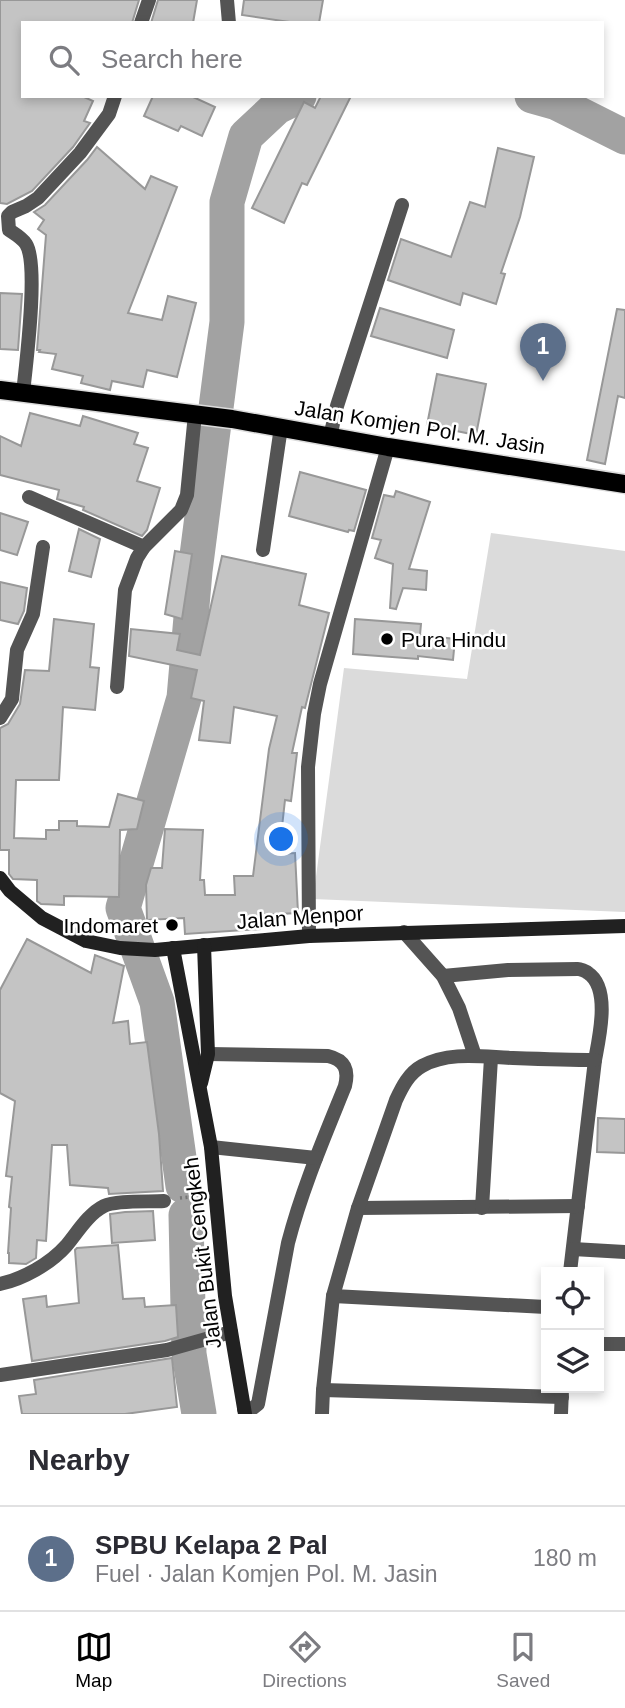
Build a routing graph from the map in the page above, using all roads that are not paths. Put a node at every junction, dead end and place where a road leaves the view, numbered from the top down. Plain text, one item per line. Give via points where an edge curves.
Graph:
1 (149, 0) edge
2 (227, 0) edge
3 (142, 21) edge
4 (229, 21) edge
5 (114, 98) edge
6 (402, 205) dead end
7 (0, 390) edge
8 (23, 393) junction
9 (202, 414) junction
10 (281, 427) junction
11 (330, 437) junction
12 (388, 447) junction
13 (625, 484) edge
14 (29, 497) dead end
15 (43, 547) dead end
16 (144, 547) junction
17 (263, 550) dead end
18 (117, 687) dead end
19 (0, 718) edge
20 (0, 878) edge
21 (625, 926) edge
22 (404, 932) junction
23 (309, 936) junction
24 (204, 945) junction
25 (173, 948) junction
26 (443, 976) junction
27 (208, 1054) junction
28 (475, 1056) junction
29 (491, 1058) junction
30 (595, 1060) junction
31 (200, 1088) junction
32 (211, 1147) junction
33 (316, 1158) junction
34 (164, 1201) dead end
35 (578, 1206) junction
36 (358, 1208) junction
37 (482, 1208) junction
38 (573, 1249) junction
39 (625, 1252) edge
40 (571, 1267) edge
41 (0, 1284) edge
42 (333, 1296) junction
43 (541, 1307) edge
44 (231, 1332) junction
45 (604, 1344) edge
46 (625, 1344) edge
47 (0, 1375) edge
48 (323, 1390) junction
49 (541, 1392) edge
50 (562, 1393) edge
51 (244, 1411) edge
52 (322, 1414) edge
53 (561, 1414) edge

1 - 3 street
2 - 4 street
5 - 8 street via 109,114 80,153 37,198 8,216 9,230 25,242 30,253
6 - 11 street
7 - 8 main road, Jalan Komjen Pol. M. Jasin
8 - 9 main road, Jalan Komjen Pol. M. Jasin
9 - 10 main road, Jalan Komjen Pol. M. Jasin
9 - 16 street via 181,510
10 - 11 main road, Jalan Komjen Pol. M. Jasin
10 - 17 street
11 - 12 main road, Jalan Komjen Pol. M. Jasin
12 - 13 main road, Jalan Komjen Pol. M. Jasin
12 - 23 street via 314,714 308,766
14 - 16 street
15 - 19 street via 33,614 17,650 12,699
16 - 18 street via 125,590
20 - 25 street, Jalan Menpor via 42,918 86,941 120,948
21 - 22 street, Jalan Menpor
22 - 23 street, Jalan Menpor
22 - 26 street
23 - 24 street, Jalan Menpor
24 - 25 street, Jalan Menpor
24 - 27 street, Jalan Bukit Cengkeh
25 - 31 street, Jalan Bukit Cengkeh
26 - 28 street
26 - 30 street via 508,970 587,972 595,979 602,1009
27 - 31 street, Jalan Bukit Cengkeh
27 - 33 street via 339,1059 347,1074 345,1086
28 - 29 street
28 - 36 street via 433,1061 411,1074 396,1100
29 - 30 street
29 - 37 street
30 - 35 street
31 - 32 street, Jalan Bukit Cengkeh
32 - 33 street
32 - 44 street, Jalan Bukit Cengkeh
33 - 51 street via 288,1243 258,1404
34 - 41 street via 104,1206 45,1264
35 - 37 street
35 - 38 street
36 - 37 street
36 - 42 street
38 - 39 street
38 - 40 street
42 - 43 street
42 - 48 street
44 - 47 street via 167,1350
44 - 51 street, Jalan Bukit Cengkeh
45 - 46 street
48 - 49 street
48 - 52 street
50 - 53 street

